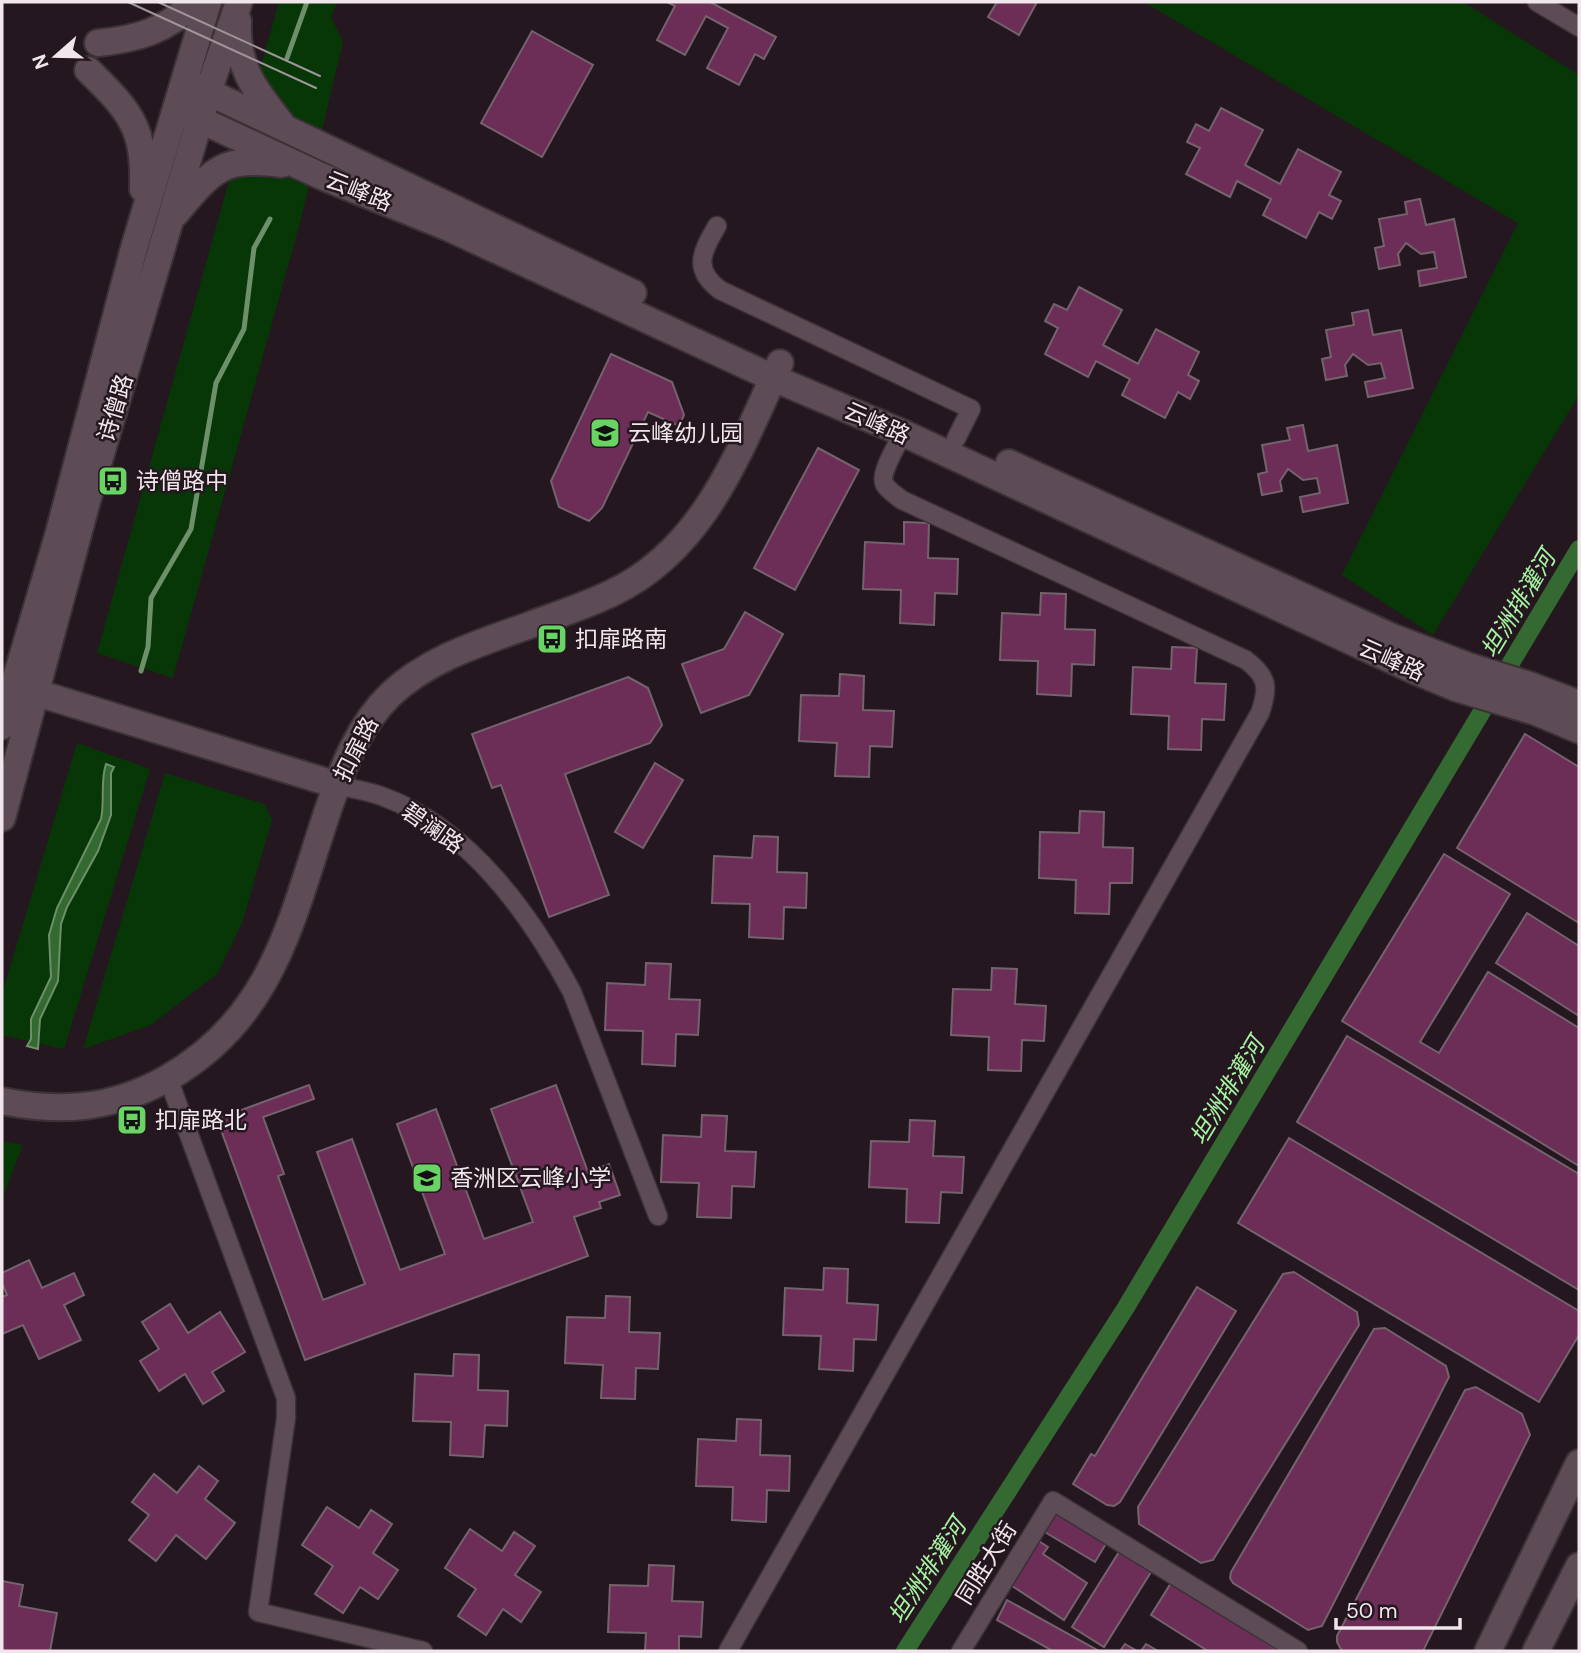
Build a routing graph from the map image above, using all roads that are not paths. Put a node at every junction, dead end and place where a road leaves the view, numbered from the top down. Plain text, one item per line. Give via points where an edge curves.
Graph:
1 (194, 2) edge
2 (208, 2) edge
3 (239, 2) edge
4 (1537, 2) edge
5 (1579, 27) edge
6 (98, 43) dead end
7 (88, 71) dead end
8 (197, 87) junction
9 (188, 114) junction
10 (285, 127) junction
11 (301, 166) junction
12 (143, 219) junction
13 (170, 219) junction
14 (712, 234) dead end
15 (777, 370) junction
16 (903, 433) junction
17 (956, 439) junction
18 (1415, 659) junction
19 (17, 687) edge
20 (1575, 715) edge
21 (2, 726) edge
22 (337, 785) junction
23 (2, 818) edge
24 (168, 1078) junction
25 (2, 1101) edge
26 (658, 1216) dead end
27 (1579, 1463) edge
28 (1579, 1566) edge
29 (423, 1651) edge
30 (728, 1651) edge
31 (961, 1651) edge
32 (1298, 1651) edge
33 (1488, 1651) edge
34 (1536, 1651) edge

1 - 6 street via 154,32
2 - 8 street, 诗僧路
3 - 8 street, 诗僧路
3 - 10 street via 240,59 259,96
4 - 5 street
7 - 12 street via 118,99 139,135 144,166
8 - 9 street, 诗僧路
8 - 10 street, 云峰路
9 - 11 street, 云峰路
9 - 12 street, 诗僧路
9 - 13 street, 诗僧路
10 - 15 street, 云峰路
11 - 13 street via 234,163 206,178
11 - 15 street, 云峰路
12 - 19 street, 诗僧路
13 - 19 street, 诗僧路 via 87,500
14 - 17 street via 701,257 712,284 971,409
15 - 16 street, 云峰路
15 - 17 street, 云峰路
15 - 22 street, 扣扉路 via 715,498 668,555 612,593 455,653 417,673 383,702 363,727
16 - 18 street, 云峰路
16 - 30 street via 883,480 902,500 1246,660 1262,675 1267,695
17 - 18 street, 云峰路
18 - 20 street, 云峰路 via 1456,688
19 - 21 street, 诗僧路
19 - 22 street, 碧澜路
19 - 23 street, 诗僧路
22 - 24 street, 扣扉路 via 285,938 263,986 225,1036
22 - 26 street, 碧澜路 via 387,798 453,836 529,922 572,992
24 - 25 street, 扣扉路 via 103,1103 35,1108
24 - 29 street via 286,1398 258,1612
27 - 33 street
28 - 34 street
31 - 32 street, 同胜大街 via 1053,1501

